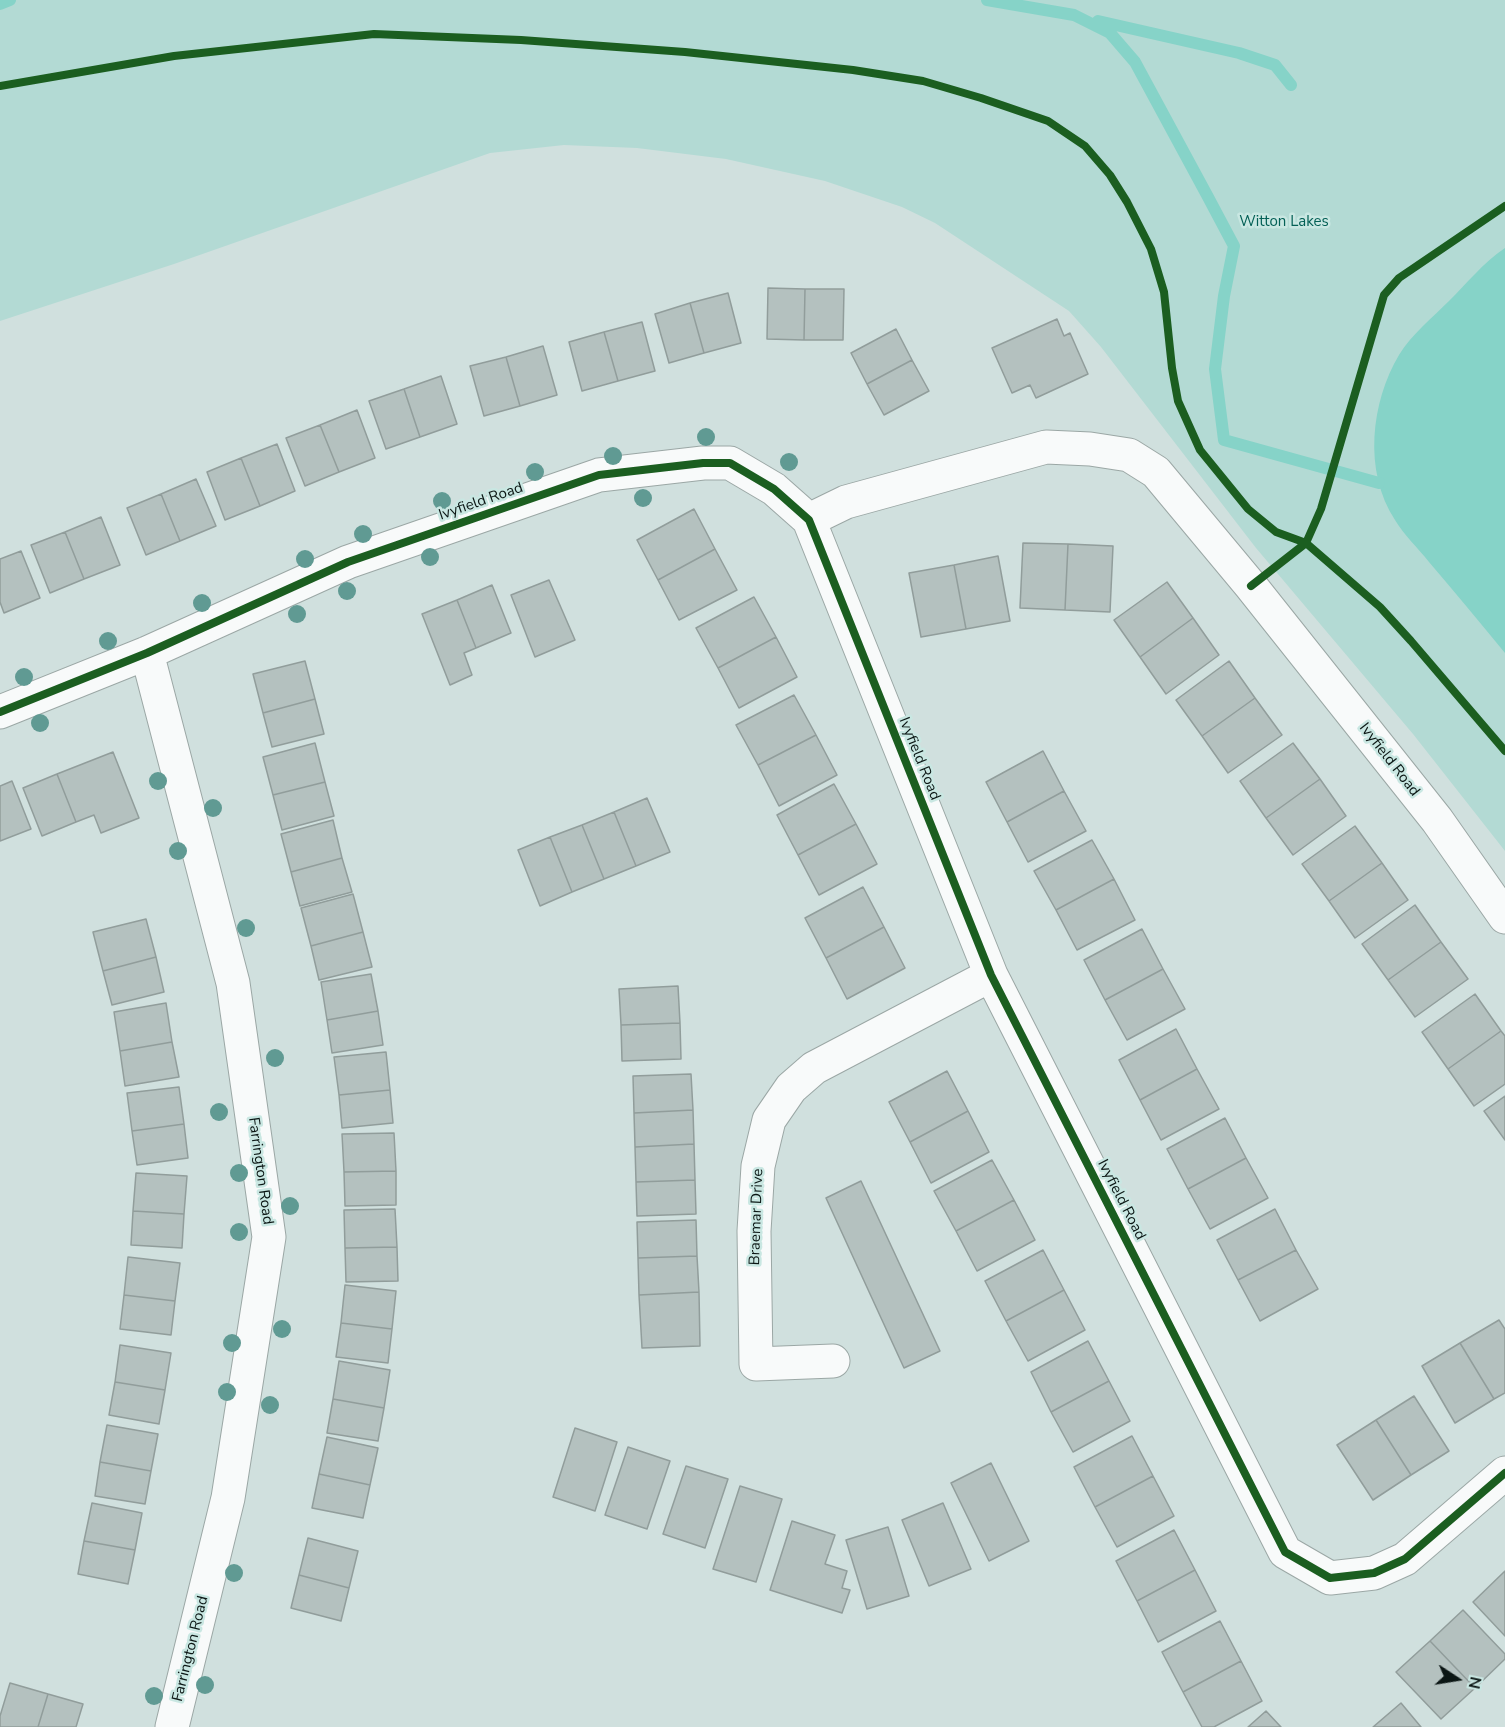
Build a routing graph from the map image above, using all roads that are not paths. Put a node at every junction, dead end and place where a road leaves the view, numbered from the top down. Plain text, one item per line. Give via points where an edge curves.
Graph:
1 (809, 520) junction
2 (147, 653) junction
3 (0, 712) edge
4 (1505, 917) edge
5 (991, 975) junction
6 (833, 1361) dead end
7 (1505, 1473) edge
8 (172, 1727) edge

1 - 2 street, Ivyfield Road via 774,489 730,464 703,463 599,476 348,562
1 - 4 street, Ivyfield Road via 846,502 1046,447 1129,455 1156,472 1251,586 1437,820
1 - 5 street, Ivyfield Road
2 - 3 street, Ivyfield Road
2 - 8 street, Farrington Road via 233,983 269,1238 228,1498
5 - 6 street, Braemar Drive via 814,1068 790,1088 769,1120 758,1166 754,1231 756,1364
5 - 7 street, Ivyfield Road via 1285,1552 1330,1578 1374,1574 1405,1559

